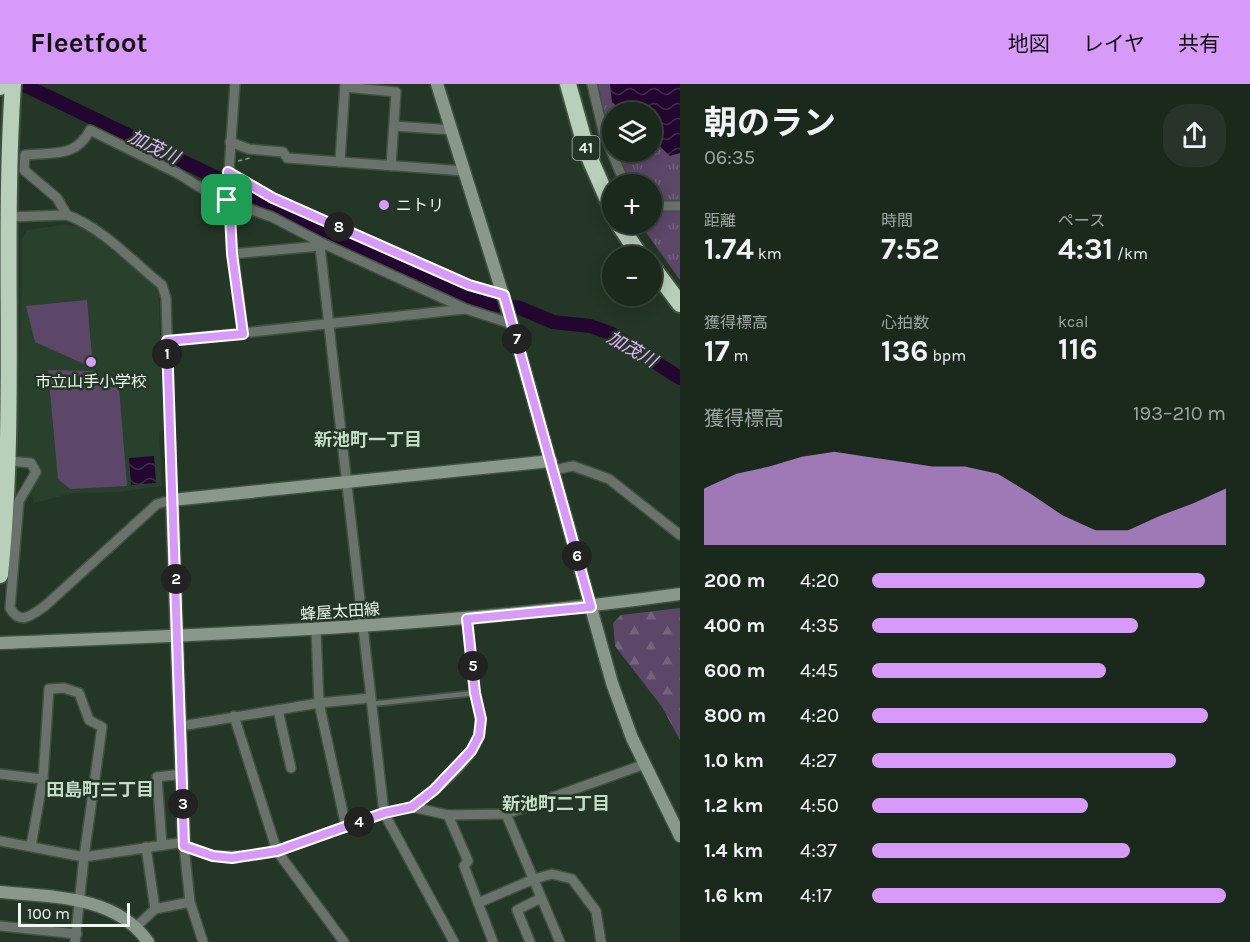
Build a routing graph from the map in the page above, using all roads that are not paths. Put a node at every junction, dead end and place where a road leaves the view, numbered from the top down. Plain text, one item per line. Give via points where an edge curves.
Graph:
1 (235, 84) edge
2 (437, 84) edge
3 (568, 84) edge
4 (576, 84) edge
5 (592, 84) edge
6 (345, 85) edge
7 (6, 88) edge
8 (394, 126) junction
9 (452, 130) junction
10 (230, 142) junction
11 (340, 162) junction
12 (391, 166) junction
13 (465, 171) junction
14 (228, 172) junction
15 (604, 174) edge
16 (621, 174) edge
17 (602, 186) edge
18 (227, 200) junction
19 (662, 206) edge
20 (680, 206) edge
21 (67, 215) junction
22 (8, 218) junction
23 (321, 245) junction
24 (232, 254) junction
25 (662, 280) edge
26 (662, 285) edge
27 (504, 295) junction
28 (680, 305) edge
29 (465, 309) junction
30 (330, 323) junction
31 (512, 324) junction
32 (243, 334) junction
33 (167, 341) junction
34 (9, 461) junction
35 (552, 466) junction
36 (345, 481) junction
37 (172, 500) junction
38 (680, 535) edge
39 (0, 575) edge
40 (680, 594) edge
41 (591, 607) junction
42 (467, 619) junction
43 (362, 627) junction
44 (316, 630) junction
45 (178, 636) junction
46 (0, 643) edge
47 (475, 693) junction
48 (371, 701) junction
49 (319, 703) junction
50 (278, 710) junction
51 (234, 716) junction
52 (182, 726) junction
53 (645, 764) junction
54 (291, 768) dead end
55 (0, 774) edge
56 (182, 774) junction
57 (43, 779) junction
58 (412, 807) junction
59 (384, 813) junction
60 (506, 813) junction
61 (448, 814) junction
62 (346, 827) junction
63 (680, 836) edge
64 (0, 841) edge
65 (162, 845) junction
66 (31, 846) junction
67 (184, 846) junction
68 (146, 847) junction
69 (277, 851) junction
70 (84, 857) junction
71 (534, 879) junction
72 (0, 892) edge
73 (541, 898) junction
74 (79, 900) junction
75 (190, 902) junction
76 (478, 903) junction
77 (155, 909) junction
78 (0, 926) edge
79 (137, 926) junction
80 (76, 938) edge
81 (148, 942) edge
82 (203, 942) edge
83 (344, 942) edge
84 (454, 942) edge
85 (493, 942) edge
86 (530, 942) edge
87 (560, 942) edge
88 (601, 942) edge

1 - 10 street
2 - 9 street
3 - 17 highway, 41 via 587,152
4 - 15 highway, 41
5 - 16 street via 603,131
6 - 8 street via 396,92
6 - 11 street
7 - 22 highway
8 - 9 street
8 - 12 street
9 - 13 street
10 - 11 street via 249,149 283,152 286,158
10 - 14 street
11 - 12 street
12 - 13 street
13 - 27 street
14 - 18 street
14 - 27 street via 284,203 469,285
18 - 21 street via 90,130 82,145 74,150 25,155 24,170 57,198
18 - 23 street via 272,217
18 - 24 street
19 - 20 street
21 - 22 street
21 - 33 street via 89,226 162,285
22 - 34 highway
23 - 24 street
23 - 29 street
23 - 30 street
24 - 32 street
25 - 28 highway
26 - 28 highway
27 - 31 street
29 - 30 street
29 - 31 street
30 - 32 street
30 - 36 street
31 - 35 street
32 - 33 street
33 - 37 street
34 - 37 street via 31,463 36,472 19,501 10,608 21,619 45,606 157,504
34 - 39 highway
35 - 36 street
35 - 38 street via 573,466 609,479
35 - 41 street
36 - 37 street
36 - 43 street
37 - 45 street
40 - 41 street, 蜂屋太田線
41 - 42 street, 蜂屋太田線
41 - 53 street via 612,683
42 - 43 street, 蜂屋太田線
42 - 47 street
43 - 44 street, 蜂屋太田線
43 - 48 street
44 - 45 street, 蜂屋太田線
44 - 49 street
45 - 46 street, 蜂屋太田線
45 - 52 street
47 - 48 lane
47 - 58 street via 481,719 479,736 471,751
48 - 49 street
48 - 59 street
49 - 50 street
49 - 62 street
50 - 51 street
50 - 54 street
51 - 52 street
51 - 69 street
52 - 56 street
53 - 60 street
53 - 63 street
55 - 57 street
56 - 65 street via 157,777
56 - 67 street
57 - 66 street
57 - 70 street via 49,689 64,688 79,693 89,720 102,727
58 - 59 street
58 - 61 street
59 - 62 street
59 - 84 street
60 - 61 street
60 - 71 street
61 - 76 street via 468,861 464,866
62 - 69 street
64 - 66 street
65 - 67 street
65 - 68 street
66 - 70 street
67 - 69 street via 232,858
67 - 75 street
68 - 70 street
68 - 77 street
69 - 83 street
70 - 74 street
71 - 73 street
71 - 76 street
71 - 88 street via 552,874 572,879 596,911
72 - 74 street
73 - 86 street via 517,910
73 - 87 street
74 - 79 street via 115,912
74 - 80 street
75 - 77 street
75 - 82 street
76 - 85 street
77 - 79 street
78 - 80 street
79 - 81 street

